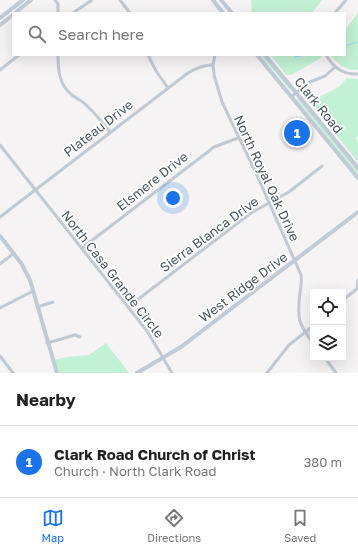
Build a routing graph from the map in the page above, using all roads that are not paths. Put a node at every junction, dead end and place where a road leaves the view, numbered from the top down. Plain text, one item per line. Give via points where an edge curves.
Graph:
1 (23, 0) edge
2 (31, 0) edge
3 (55, 0) edge
4 (92, 0) edge
5 (120, 0) edge
6 (213, 0) edge
7 (221, 0) edge
8 (346, 0) edge
9 (16, 12) edge
10 (58, 12) edge
11 (74, 12) edge
12 (129, 12) edge
13 (222, 12) edge
14 (231, 12) edge
15 (336, 12) edge
16 (12, 16) edge
17 (0, 18) edge
18 (0, 25) edge
19 (18, 56) edge
20 (58, 56) edge
21 (148, 56) edge
22 (216, 56) edge
23 (258, 56) edge
24 (266, 56) edge
25 (327, 56) edge
26 (214, 65) junction
27 (335, 67) junction
28 (0, 70) edge
29 (358, 74) edge
30 (168, 88) junction
31 (296, 93) junction
32 (291, 97) junction
33 (110, 132) junction
34 (238, 138) junction
35 (0, 145) edge
36 (322, 166) dead end
37 (358, 168) edge
38 (358, 178) edge
39 (35, 189) junction
40 (269, 202) junction
41 (358, 212) edge
42 (0, 217) edge
43 (0, 236) edge
44 (82, 248) junction
45 (14, 253) junction
46 (294, 261) junction
47 (0, 264) edge
48 (358, 280) edge
49 (357, 288) edge
50 (33, 291) junction
51 (346, 297) edge
52 (53, 302) dead end
53 (37, 307) junction
54 (128, 307) junction
55 (0, 308) edge
56 (310, 328) edge
57 (305, 332) junction
58 (80, 337) dead end
59 (310, 339) edge
60 (47, 343) junction
61 (0, 356) edge
62 (163, 358) junction
63 (327, 361) edge
64 (13, 373) edge
65 (57, 373) edge
66 (137, 373) edge
67 (172, 373) edge
68 (267, 373) edge
69 (336, 373) edge

1 - 17 street
2 - 9 street
3 - 10 street
4 - 11 street
5 - 12 street
6 - 13 street
7 - 14 street
8 - 15 street
16 - 18 street
19 - 28 street
20 - 33 street via 58,72 65,86 95,113
21 - 30 street
22 - 26 street, North Royal Oak Drive
23 - 32 street
24 - 31 street, Clark Road
25 - 27 street
26 - 30 street, Plateau Drive via 197,68
26 - 34 street, North Royal Oak Drive via 218,91
27 - 29 street via 348,74
27 - 31 street
30 - 33 street, Plateau Drive
31 - 32 street
31 - 37 street, Clark Road
32 - 38 street
33 - 39 street, Plateau Drive
34 - 40 street, North Royal Oak Drive
34 - 44 street, Elsmere Drive via 205,154
35 - 39 street, North Casa Grande Circle
36 - 40 street, Sierra Blanca Drive via 289,192
39 - 42 street, Plateau Drive
39 - 44 street, North Casa Grande Circle
40 - 46 street, North Royal Oak Drive
40 - 54 street, Sierra Blanca Drive
41 - 46 street, West Ridge Drive
43 - 45 street
44 - 54 street, North Casa Grande Circle
45 - 47 street
45 - 50 street via 26,271
46 - 57 street, North Royal Oak Drive via 302,280 298,314
46 - 62 street, West Ridge Drive
48 - 49 street
49 - 51 street
50 - 53 street
50 - 55 street
52 - 53 street
53 - 60 street
54 - 62 street, North Casa Grande Circle via 147,331
56 - 57 street
57 - 59 street, North Royal Oak Drive
57 - 68 street via 283,350
58 - 60 street via 75,335
60 - 65 street
61 - 64 street
62 - 66 street, West Ridge Drive
62 - 67 street, North Casa Grande Circle
63 - 69 street

